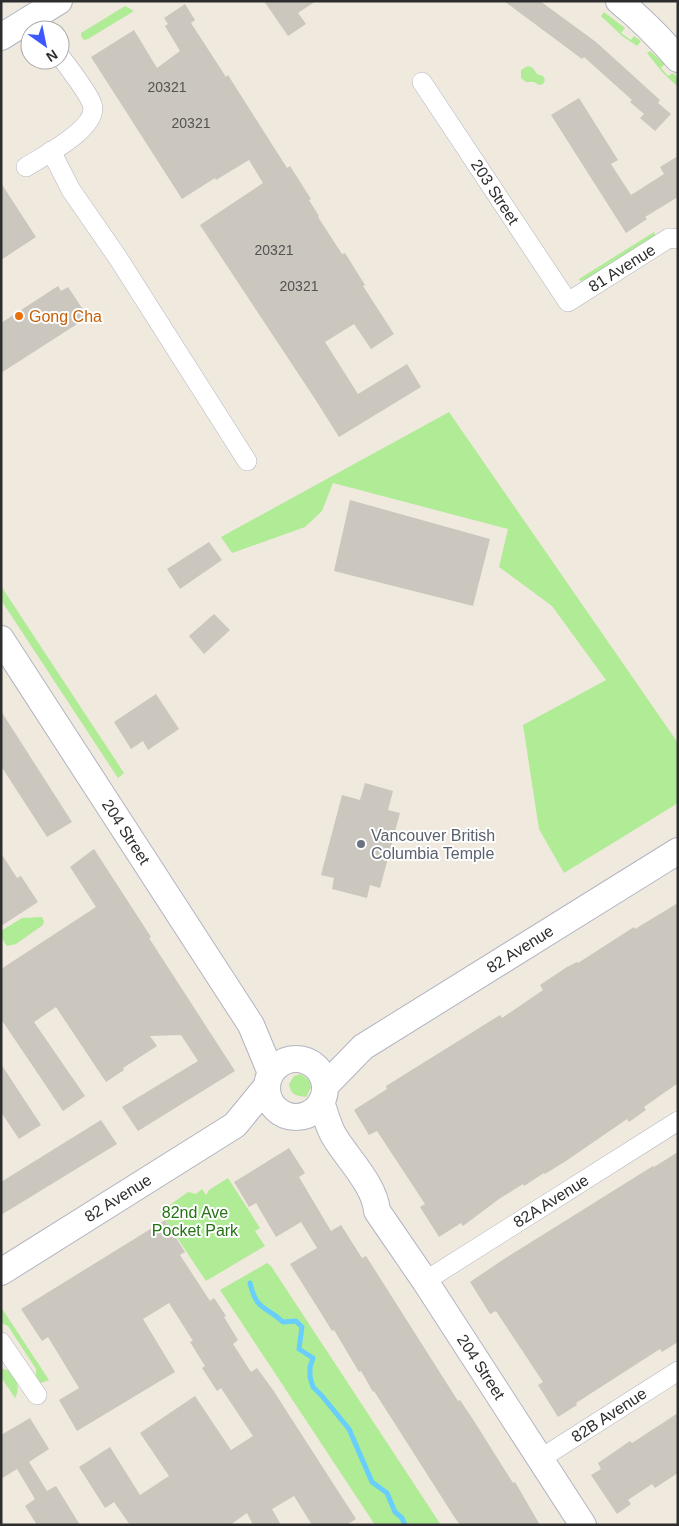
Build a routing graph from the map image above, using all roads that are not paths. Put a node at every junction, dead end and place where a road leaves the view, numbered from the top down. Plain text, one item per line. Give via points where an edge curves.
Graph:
1 (59, 1) edge
2 (619, 1) edge
3 (41, 20) edge
4 (20, 30) edge
5 (1, 37) edge
6 (678, 59) edge
7 (69, 70) edge
8 (422, 82) dead end
9 (51, 151) junction
10 (26, 167) dead end
11 (678, 239) edge
12 (568, 302) joint
13 (248, 461) dead end
14 (1, 640) edge
15 (678, 851) edge
16 (363, 1047) junction
17 (284, 1070) junction
18 (323, 1094) junction
19 (288, 1114) junction
20 (678, 1121) edge
21 (235, 1125) junction
22 (377, 1211) junction
23 (1, 1272) edge
24 (425, 1281) junction
25 (1, 1342) edge
26 (678, 1371) edge
27 (37, 1395) dead end
28 (540, 1459) junction
29 (583, 1525) edge

1 - 3 street
2 - 6 street
4 - 5 street
7 - 9 street via 92,105 92,117 77,135
8 - 12 street, 203 Street
9 - 10 street
9 - 13 street via 71,190
11 - 12 street, 81 Avenue via 669,238
14 - 17 street, 204 Street
15 - 16 street, 82 Avenue
16 - 17 street, 82 Avenue
16 - 18 street, 82 Avenue
17 - 18 street via 316,1066 322,1073
17 - 19 street via 268,1096 273,1106
17 - 21 street, 82 Avenue
18 - 19 street via 317,1108 309,1114
18 - 22 street, 204 Street via 330,1130 370,1189
19 - 21 street, 82 Avenue
19 - 22 street, 204 Street via 309,1128 366,1205
20 - 24 street, 82A Avenue
21 - 23 street, 82 Avenue
22 - 24 street, 204 Street
24 - 28 street, 204 Street
25 - 27 street
26 - 28 street, 82B Avenue
28 - 29 street, 204 Street

